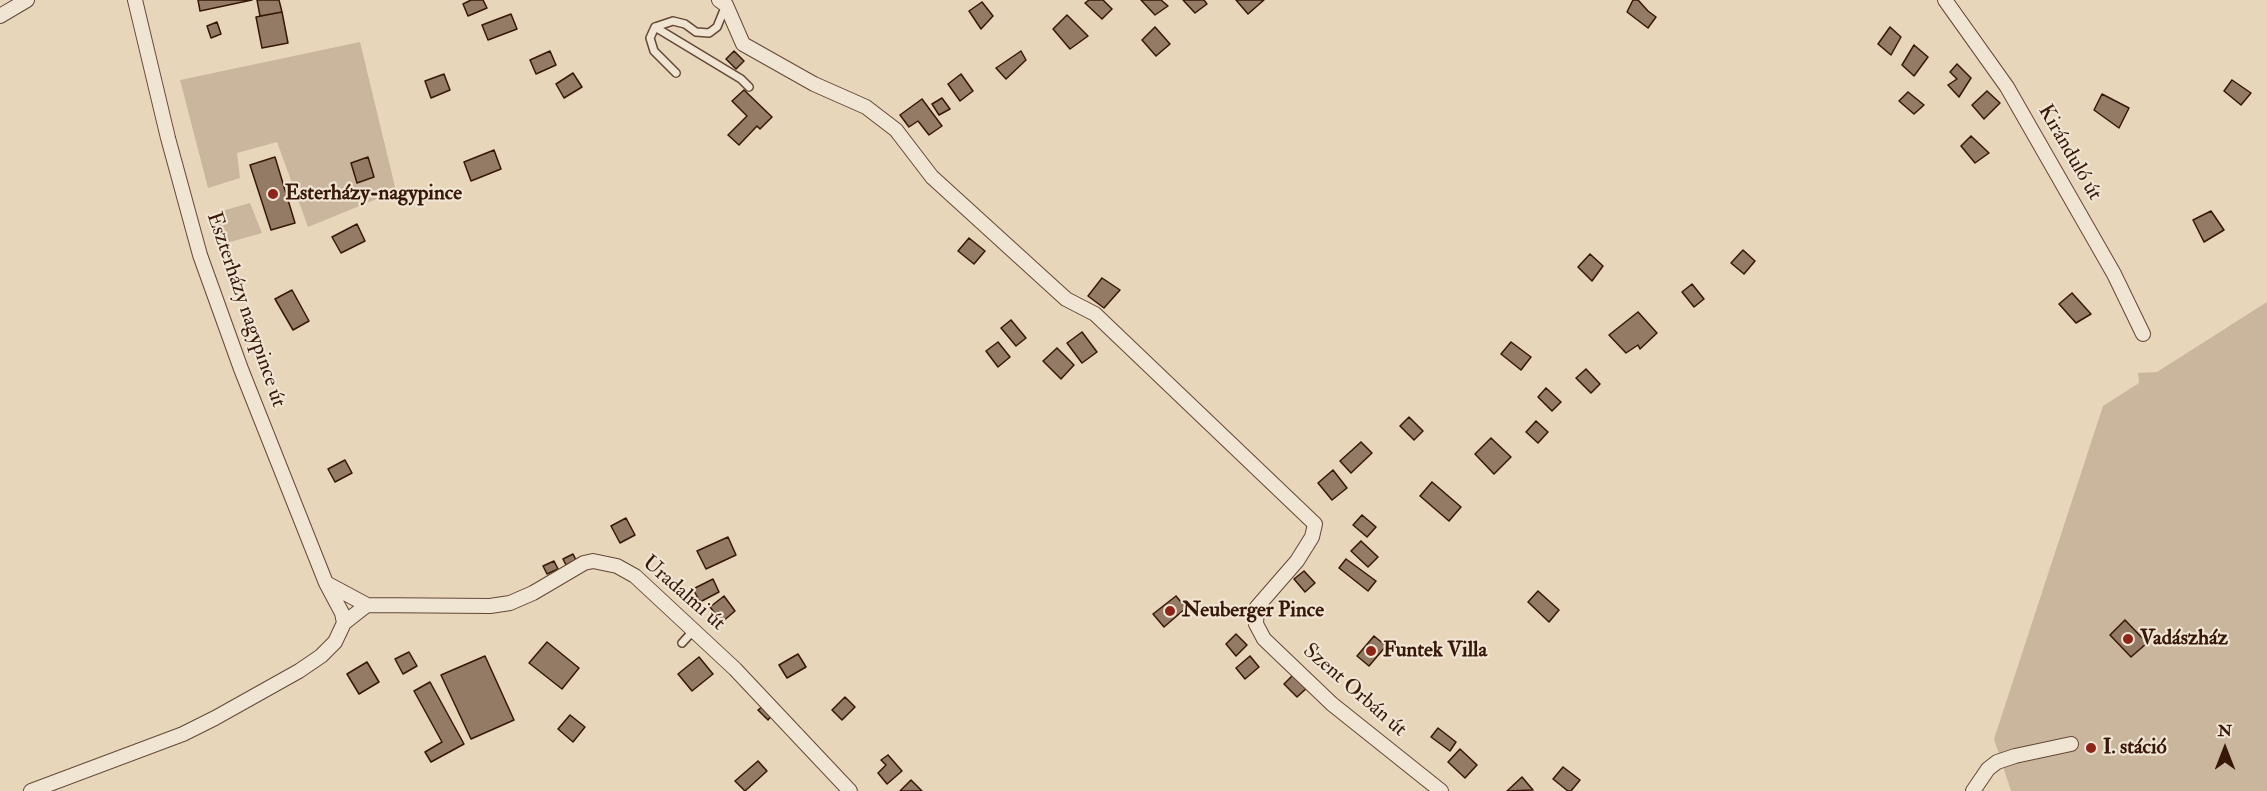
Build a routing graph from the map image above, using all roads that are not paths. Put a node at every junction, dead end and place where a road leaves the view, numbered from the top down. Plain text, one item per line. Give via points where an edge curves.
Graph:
1 (27, 0) edge
2 (135, 0) edge
3 (1945, 0) edge
4 (723, 3) edge
5 (0, 16) edge
6 (656, 27) junction
7 (676, 73) dead end
8 (749, 87) dead end
9 (2143, 334) dead end
10 (326, 583) junction
11 (367, 605) junction
12 (344, 623) junction
13 (693, 631) junction
14 (682, 642) dead end
15 (2071, 744) dead end
16 (31, 791) edge
17 (850, 791) edge
18 (1441, 791) edge
19 (1973, 791) edge

1 - 5 street
2 - 10 street, Eszterházy nagypince út via 200,255
3 - 9 street, Kiránduló út via 2007,87 2115,274
4 - 6 lane via 717,27 709,33 696,32 673,21
4 - 18 street, Szent Orbán út via 743,44 814,84 866,107 896,130 932,177 1066,298 1095,314 1315,524 1297,561 1257,608 1256,624 1264,639 1332,704
6 - 7 lane via 650,38 654,51
6 - 8 lane
10 - 11 street
10 - 12 street, Eszterházy nagypince út
11 - 12 street
11 - 13 street, Uradalmi út via 510,603 593,561 617,566 635,576
12 - 16 street via 321,656 215,718 183,734
13 - 14 lane
13 - 17 street, Uradalmi út via 735,669
15 - 19 street via 1997,762

